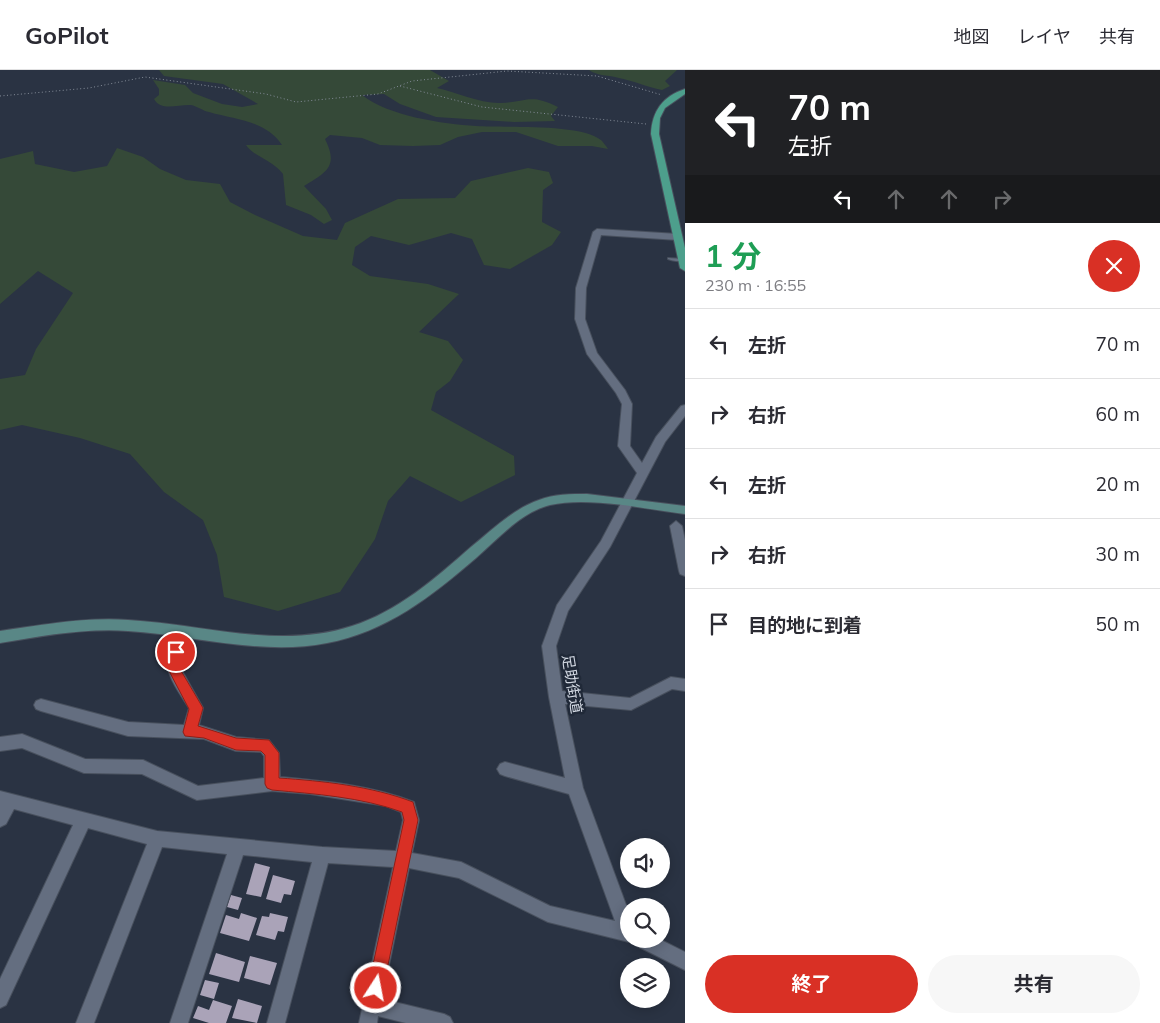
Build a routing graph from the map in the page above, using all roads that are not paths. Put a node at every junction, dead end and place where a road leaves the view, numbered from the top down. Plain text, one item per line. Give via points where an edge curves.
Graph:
1 (685, 91) edge
2 (678, 237) junction
3 (670, 259) dead end
4 (684, 264) edge
5 (685, 409) edge
6 (642, 472) junction
7 (628, 503) junction
8 (685, 510) edge
9 (676, 526) dead end
10 (685, 571) edge
11 (0, 637) edge
12 (176, 652) dead end
13 (685, 685) edge
14 (556, 697) junction
15 (42, 705) dead end
16 (190, 732) junction
17 (0, 744) edge
18 (505, 769) dead end
19 (272, 784) junction
20 (575, 788) junction
21 (5, 799) edge
22 (0, 819) edge
23 (83, 821) junction
24 (157, 839) junction
25 (237, 848) junction
26 (322, 855) junction
27 (402, 859) junction
28 (620, 903) edge
29 (620, 931) edge
30 (659, 948) edge
31 (685, 961) edge
32 (0, 999) edge
33 (371, 1015) edge
34 (85, 1023) edge
35 (180, 1023) edge
36 (276, 1023) edge
37 (444, 1023) edge

1 - 2 main road via 660,108 655,125
2 - 4 main road
2 - 6 street via 597,232 581,288 580,319 592,354 621,392 626,404 624,446
3 - 4 lane
5 - 6 street, 足助街道 via 660,440
6 - 7 street, 足助街道
7 - 8 street
7 - 11 street via 571,498 543,503 516,517 390,615 353,632 328,638 275,640 128,624 92,624
7 - 14 street, 足助街道 via 606,544 562,608 549,646
9 - 10 street
12 - 16 street via 174,669 196,708
13 - 14 street via 671,683 631,704
14 - 20 street, 足助街道
15 - 16 street via 128,729
16 - 19 street via 204,732 236,744 264,745 272,753
17 - 19 street via 22,741 84,766 143,767 197,794
18 - 20 street
19 - 27 street via 310,787 408,807 411,820
20 - 28 street, 足助街道
21 - 22 street
21 - 23 street
23 - 24 street
23 - 32 street
24 - 25 street
24 - 34 street
25 - 26 street
25 - 35 street
26 - 27 street
26 - 36 street
27 - 29 street via 461,870 548,914
27 - 33 street
30 - 31 street
33 - 37 street

